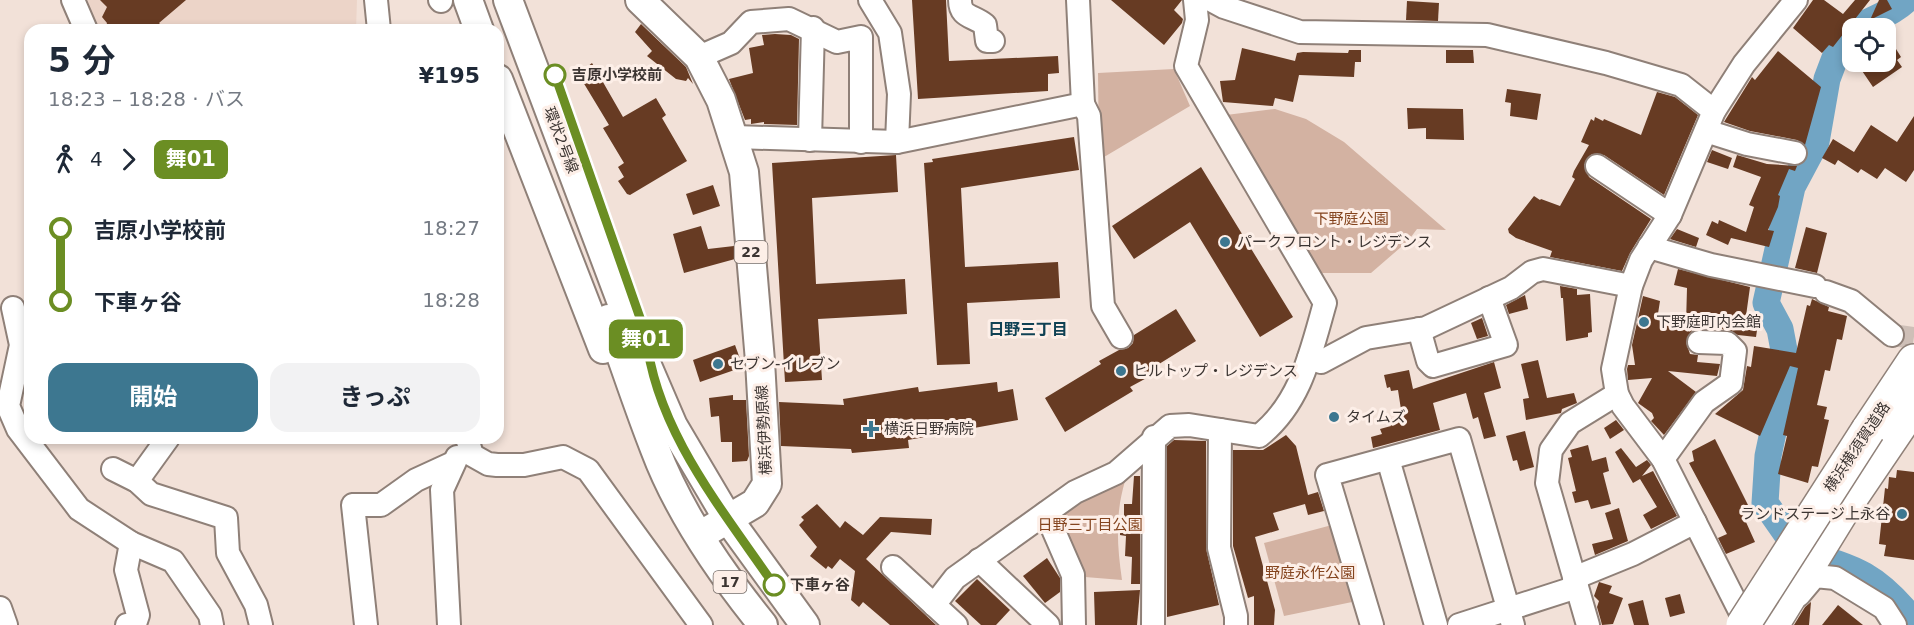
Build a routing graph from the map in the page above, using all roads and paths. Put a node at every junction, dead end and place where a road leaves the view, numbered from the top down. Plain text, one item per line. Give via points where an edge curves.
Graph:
1 (74, 0) edge
2 (376, 0) edge
3 (468, 0) edge
4 (487, 0) edge
5 (508, 0) edge
6 (526, 0) edge
7 (640, 0) edge
8 (870, 0) edge
9 (960, 0) edge
10 (1078, 0) edge
11 (1196, 0) edge
12 (1211, 0) edge
13 (1796, 0) edge
14 (84, 24) edge
15 (378, 24) edge
16 (477, 24) edge
17 (498, 24) edge
18 (813, 28) junction
19 (504, 38) edge
20 (993, 41) dead end
21 (699, 57) junction
22 (504, 95) edge
23 (1083, 105) junction
24 (1710, 121) junction
25 (735, 137) junction
26 (810, 140) junction
27 (861, 142) junction
28 (897, 142) junction
29 (1795, 153) dead end
30 (557, 158) junction
31 (1597, 166) dead end
32 (1670, 215) junction
33 (1649, 247) junction
34 (1631, 286) junction
35 (1489, 298) junction
36 (14, 309) edge
37 (1419, 329) junction
38 (1892, 335) tunnel mouth
39 (1121, 337) dead end
40 (1699, 342) dead end
41 (1309, 358) junction
42 (1914, 361) edge
43 (649, 364) junction
44 (1617, 394) junction
45 (1914, 405) edge
46 (1220, 430) junction
47 (1880, 434) junction
48 (24, 437) edge
49 (1154, 437) junction
50 (30, 444) edge
51 (164, 444) edge
52 (465, 444) edge
53 (468, 444) edge
54 (654, 449) junction
55 (1388, 459) junction
56 (1663, 459) junction
57 (453, 463) junction
58 (113, 469) dead end
59 (137, 481) junction
60 (1046, 513) junction
61 (728, 519) junction
62 (1695, 522) junction
63 (699, 536) junction
64 (131, 543) junction
65 (980, 560) junction
66 (893, 567) dead end
67 (1575, 583) junction
68 (934, 605) junction
69 (0, 608) edge
70 (1510, 617) edge
71 (692, 620) edge
72 (6, 625) edge
73 (132, 625) edge
74 (212, 625) edge
75 (261, 625) edge
76 (366, 625) edge
77 (449, 625) edge
78 (764, 625) edge
79 (804, 625) edge
80 (956, 625) edge
81 (1048, 625) edge
82 (1074, 625) edge
83 (1152, 625) edge
84 (1236, 625) edge
85 (1372, 625) edge
86 (1436, 625) edge
87 (1459, 625) edge
88 (1588, 625) edge
89 (1745, 625) edge
90 (1772, 625) edge
91 (1783, 625) edge
92 (1895, 625) edge

1 - 14 street
2 - 15 street
3 - 16 main road
4 - 17 main road, 環状2号線 / 17
5 - 30 main road, 環状2号線 / 17
6 - 43 main road via 646,335
7 - 21 main road, 横浜伊勢原線 / 22
8 - 28 street via 890,33 899,94
9 - 20 street via 960,10 982,22 987,41
10 - 23 street
11 - 41 street via 1197,20 1186,66 1325,303
12 - 24 street via 1224,8 1300,32 1487,34 1681,85
13 - 24 street via 1744,64
18 - 21 street via 789,19 751,22 731,43
18 - 26 street
18 - 27 street via 837,42 861,37
19 - 30 main road, 環状2号線 / 17
21 - 25 main road, 横浜伊勢原線 / 22 via 717,89
22 - 54 main road via 615,379 636,427
23 - 28 street
23 - 39 street via 1089,116 1103,306
24 - 29 street via 1748,144
24 - 32 street
25 - 26 street
25 - 61 main road, 横浜伊勢原線 / 22 via 746,190 767,478 755,503
26 - 27 street
27 - 28 street
30 - 43 main road, 環状2号線 / 17
30 - 54 main road, 環状2号線 / 17
31 - 32 street
32 - 33 street
33 - 34 street
33 - 38 street via 1820,289 1851,301
34 - 35 street via 1543,269
34 - 44 street via 1612,369
35 - 37 street
35 - 37 street via 1506,345 1433,366 1428,362
36 - 48 street via 21,345 8,406
37 - 41 street via 1366,338 1321,362
40 - 56 street via 1727,343 1735,351 1731,383 1704,402
41 - 46 street via 1277,422 1259,436
42 - 47 highway, 横浜横須賀道路
43 - 61 main road, 環状2号線 / 17 via 687,452
44 - 56 street
44 - 67 street via 1570,423 1551,450 1547,483
45 - 47 highway, 横浜横須賀道路
46 - 49 street via 1170,426
46 - 84 street via 1219,548
47 - 89 highway, 横浜横須賀道路, bridge
47 - 90 highway, 横浜横須賀道路 via 1842,511
49 - 60 street via 1116,472 1075,492
49 - 83 street
50 - 64 street via 79,508
51 - 59 street
52 - 57 street
53 - 71 street via 472,455 488,464 524,465 563,457 588,470
54 - 63 main road, 環状2号線 / 17
55 - 70 street via 1459,439
55 - 85 street via 1327,475
55 - 86 street
56 - 62 street
57 - 76 street via 416,480 381,505 353,505
57 - 77 street via 442,490
58 - 59 street
59 - 75 street via 151,494 226,518 228,552 256,605
60 - 65 street
60 - 82 street via 1073,575
61 - 63 main road, 横浜伊勢原線 / 22
61 - 79 main road, 環状2号線 / 17
62 - 67 street
62 - 89 street
63 - 78 main road, 環状2号線 / 17
64 - 73 street via 126,570 138,615
64 - 74 street via 173,561 210,615
65 - 68 street via 955,578
65 - 81 street
66 - 68 street
67 - 70 street
67 - 88 street
68 - 80 street
69 - 72 street
70 - 87 street
91 - 92 street via 1802,590 1815,576 1835,578 1884,608

